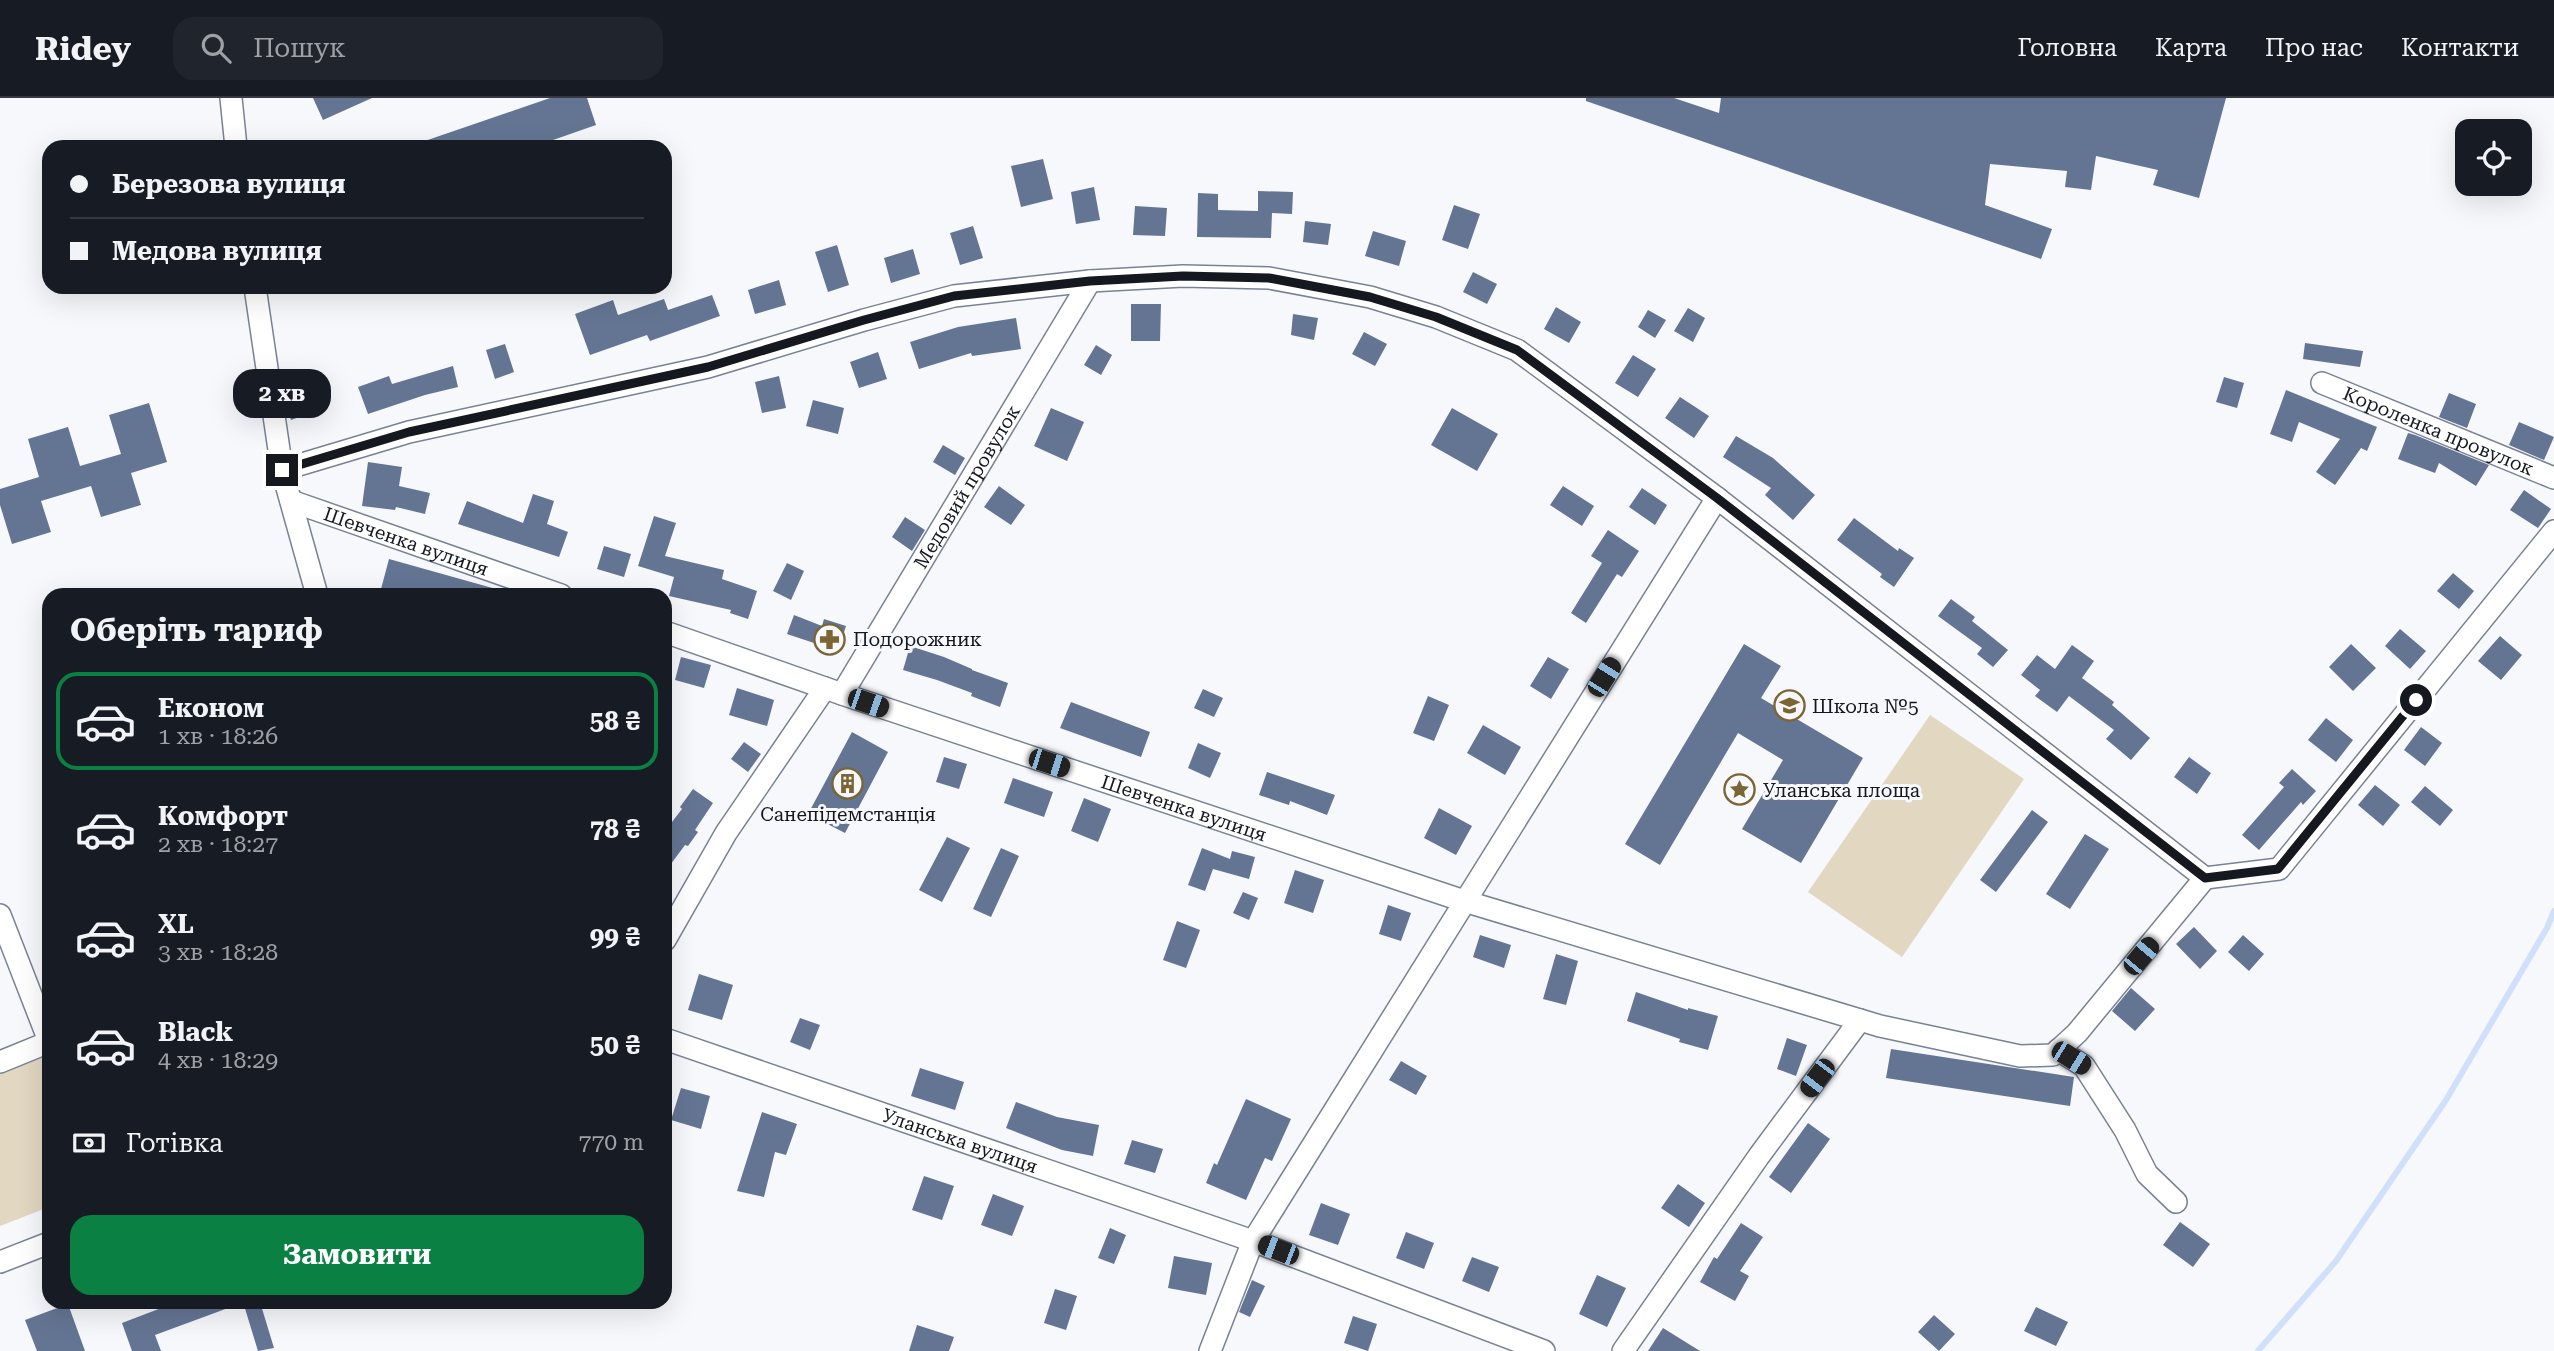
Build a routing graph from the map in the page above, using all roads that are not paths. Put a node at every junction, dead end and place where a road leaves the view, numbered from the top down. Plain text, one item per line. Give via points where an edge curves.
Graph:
1 (231, 98) edge
2 (235, 140) edge
3 (1090, 281) junction
4 (256, 294) edge
5 (2322, 383) dead end
6 (282, 470) junction
7 (2554, 478) edge
8 (1717, 498) junction
9 (291, 500) junction
10 (2554, 531) edge
11 (315, 588) edge
12 (541, 588) edge
13 (672, 634) edge
14 (834, 691) junction
15 (2205, 878) junction
16 (1464, 901) junction
17 (0, 915) edge
18 (672, 928) edge
19 (1860, 1020) junction
20 (42, 1023) edge
21 (672, 1041) edge
22 (42, 1044) edge
23 (2058, 1050) junction
24 (0, 1062) edge
25 (2176, 1202) dead end
26 (1253, 1241) junction
27 (42, 1246) edge
28 (0, 1262) edge
29 (1210, 1351) edge
30 (1544, 1351) edge
31 (1623, 1351) edge

1 - 2 street
3 - 6 street via 954,296 708,367 409,432
3 - 8 street via 1269,278 1370,297 1436,317 1517,350
3 - 14 street, Медовий провулок
4 - 6 street
5 - 7 street, Короленка провулок
6 - 9 street
8 - 15 street
8 - 16 street
9 - 11 street
9 - 12 street, Шевченка вулиця
10 - 15 street via 2278,869
13 - 14 street, Шевченка вулиця
14 - 16 street, Шевченка вулиця
14 - 18 street, Медовий провулок via 726,833
15 - 23 street
16 - 19 street
16 - 26 street
17 - 20 street
19 - 23 street via 2020,1056 2053,1055
19 - 31 street
21 - 26 street, Уланська вулиця
22 - 24 street
23 - 25 street via 2084,1066 2147,1174
26 - 29 street
26 - 30 street, Уланська вулиця
27 - 28 street

